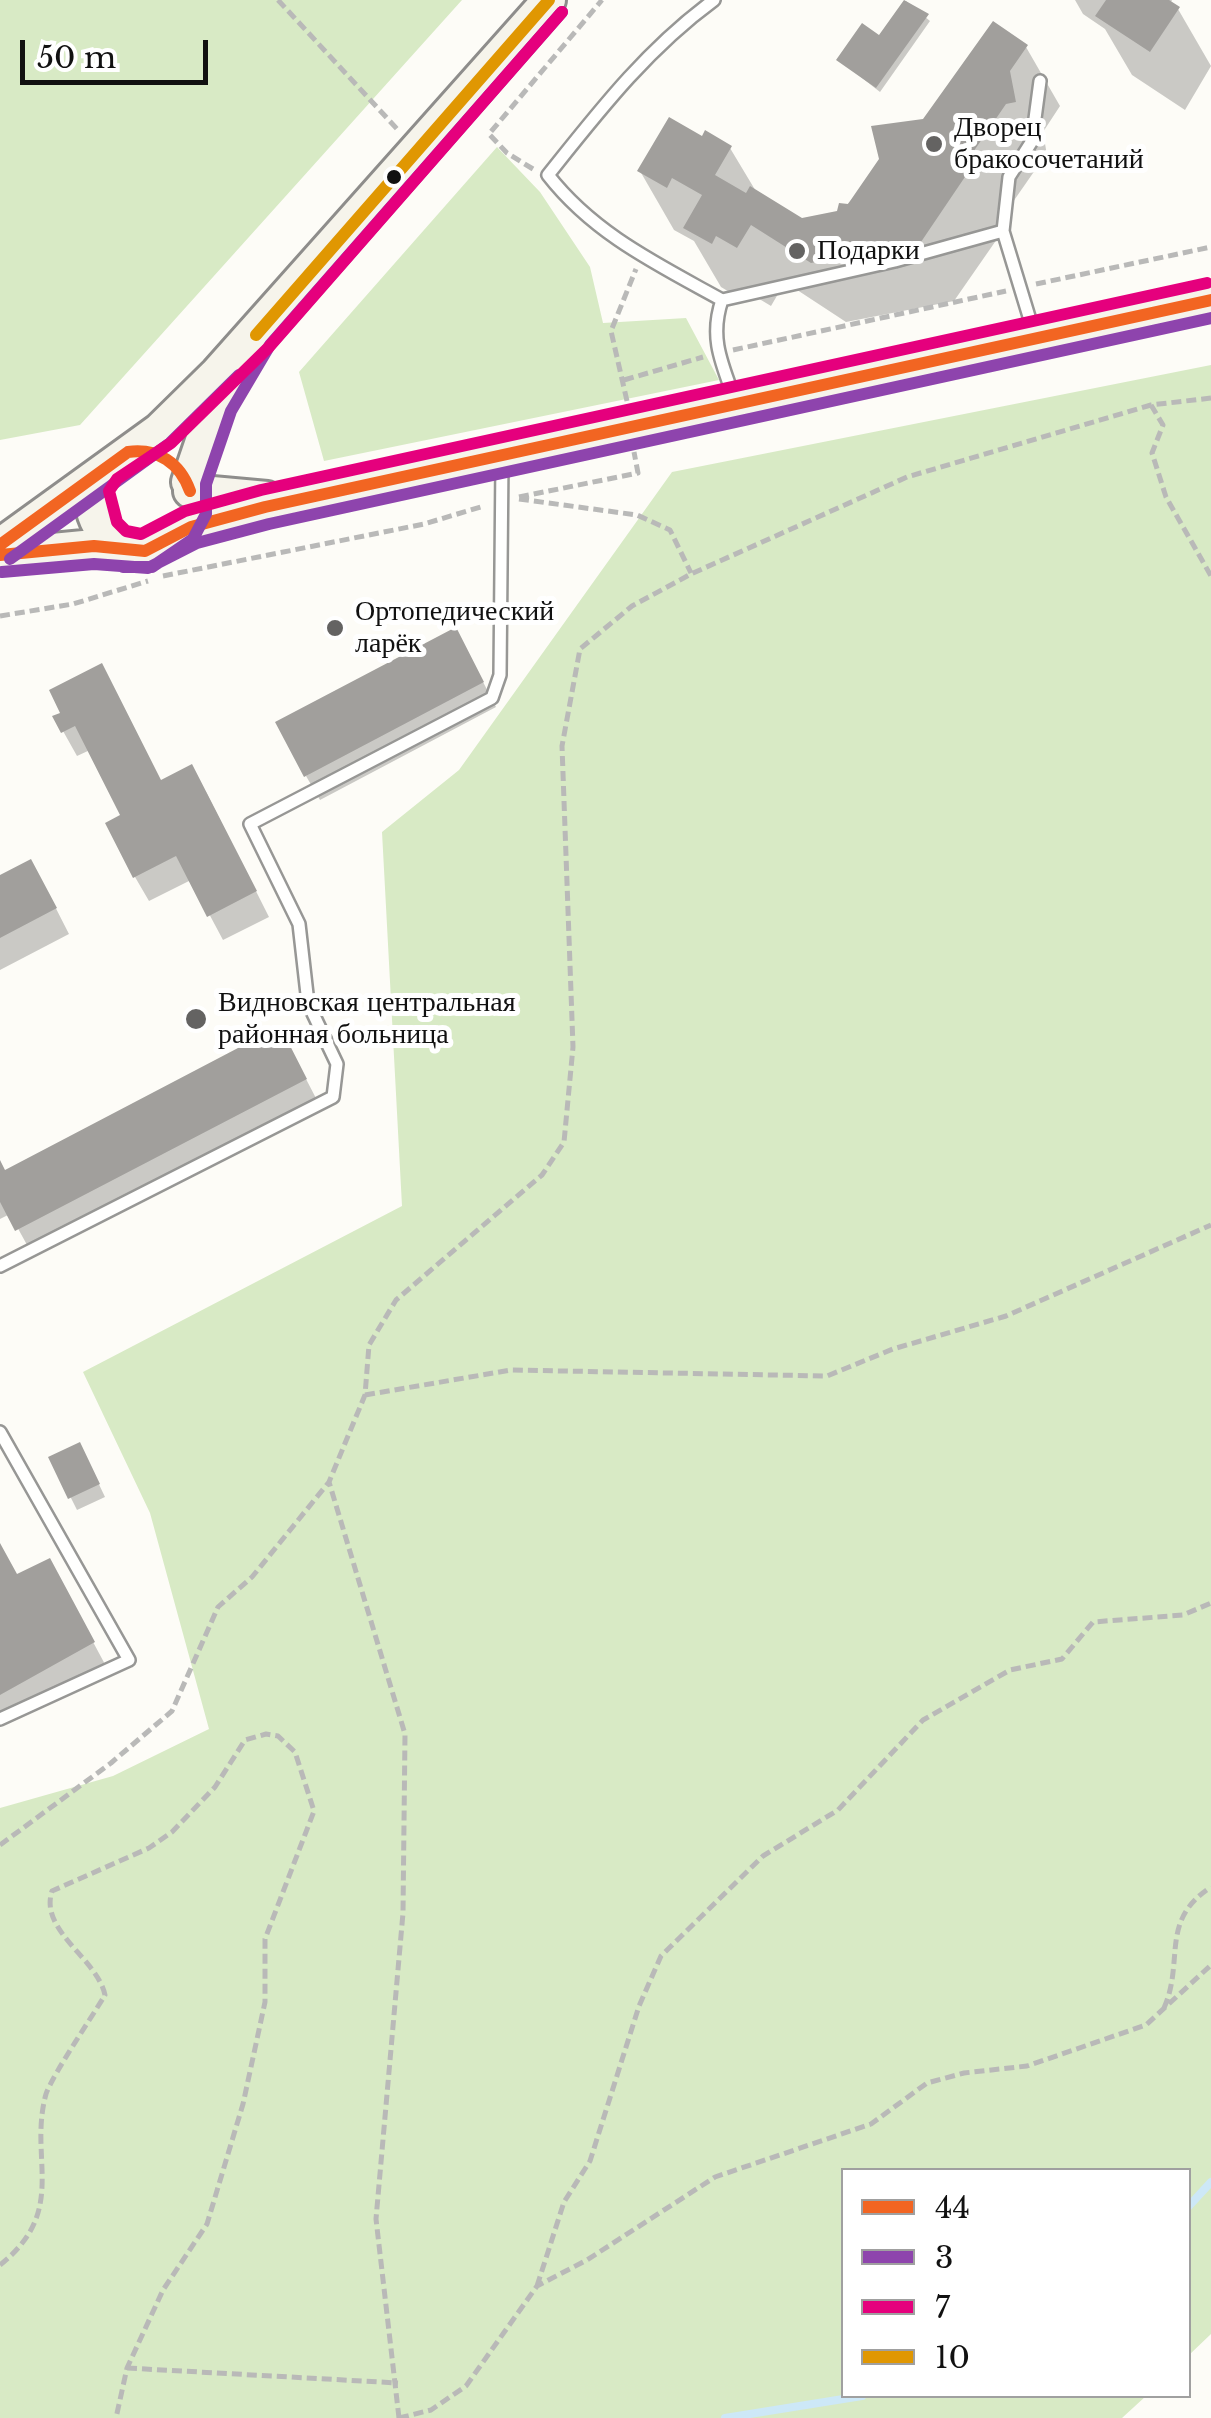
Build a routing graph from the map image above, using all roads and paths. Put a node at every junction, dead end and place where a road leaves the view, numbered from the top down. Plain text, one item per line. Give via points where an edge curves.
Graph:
1 (278, 0) edge
2 (549, 0) edge
3 (602, 0) edge
4 (714, 0) edge
5 (1040, 81) dead end
6 (416, 150) junction
7 (548, 175) junction
8 (1004, 232) junction
9 (1211, 247) edge
10 (643, 256) junction
11 (1020, 288) junction
12 (722, 300) junction
13 (1211, 300) edge
14 (256, 335) junction
15 (1036, 340) junction
16 (717, 353) junction
17 (1211, 398) edge
18 (215, 403) junction
19 (1151, 404) junction
20 (738, 406) junction
21 (128, 452) junction
22 (502, 456) junction
23 (95, 477) junction
24 (189, 486) junction
25 (341, 489) junction
26 (245, 496) junction
27 (502, 501) junction
28 (170, 538) junction
29 (0, 545) edge
30 (131, 551) junction
31 (0, 555) edge
32 (691, 574) junction
33 (1211, 576) edge
34 (0, 616) edge
35 (1211, 1225) edge
36 (0, 1266) edge
37 (365, 1394) junction
38 (0, 1432) edge
39 (329, 1482) junction
40 (1211, 1603) edge
41 (0, 1719) edge
42 (0, 1845) edge
43 (1211, 1887) edge
44 (1211, 1965) edge
45 (1161, 2013) junction
46 (0, 2266) edge
47 (537, 2286) junction
48 (127, 2368) junction
49 (398, 2382) junction
50 (116, 2418) edge
51 (399, 2418) edge

1 - 6 path
2 - 6 main road
3 - 7 path via 489,134 524,165
4 - 7 lane via 627,77
5 - 8 lane via 1032,142 1009,177
6 - 14 main road
7 - 10 lane via 600,231
8 - 11 lane
8 - 12 lane
9 - 11 path
10 - 12 lane
10 - 16 path via 611,331 624,380
11 - 15 lane
11 - 16 path
12 - 16 lane via 714,325
13 - 15 main road
14 - 18 main road
14 - 21 main road
15 - 20 main road
16 - 20 lane
17 - 19 path
18 - 24 main road
18 - 26 main road via 212,456 220,475
19 - 32 path via 907,478
19 - 33 path via 1163,425 1152,453 1166,498
20 - 22 main road
21 - 23 main road
21 - 24 main road via 157,452
22 - 25 main road
22 - 27 lane
23 - 29 main road
23 - 30 main road via 90,497 101,530
24 - 26 main road
24 - 28 main road via 186,519
25 - 26 main road
25 - 28 main road via 228,516
27 - 32 path via 637,514 670,530
27 - 34 path via 424,524 193,567 73,604
27 - 36 lane via 500,675 492,698 250,824 299,924 308,1003 337,1064 332,1097
28 - 30 main road
30 - 31 main road via 94,546
32 - 37 path via 632,606 580,649 562,746 573,1047 564,1142 542,1175 396,1300 368,1345
35 - 37 path via 1006,1316 828,1376 511,1370
37 - 39 path
38 - 41 lane via 129,1660
39 - 42 path via 252,1577 218,1608 172,1712
39 - 49 path via 405,1734 403,1914 376,2219
40 - 47 path via 1182,1615 1093,1622 1062,1659 1010,1670 923,1720 838,1810 763,1856 679,1936 661,1956 639,2006 590,2161 564,2202
43 - 45 path via 1183,1910 1171,1991
44 - 45 path
45 - 47 path via 1146,2026 1086,2049 926,2083 871,2124 715,2177
46 - 48 path via 34,2224 44,2184 46,2094 105,1994 102,1980 56,1924 48,1902 52,1890 172,1832 215,1787 245,1740 278,1736 295,1752 314,1811 265,1939 264,2002 208,2224 163,2290
47 - 51 path via 466,2386 431,2410
48 - 49 path
48 - 50 path
49 - 51 path

